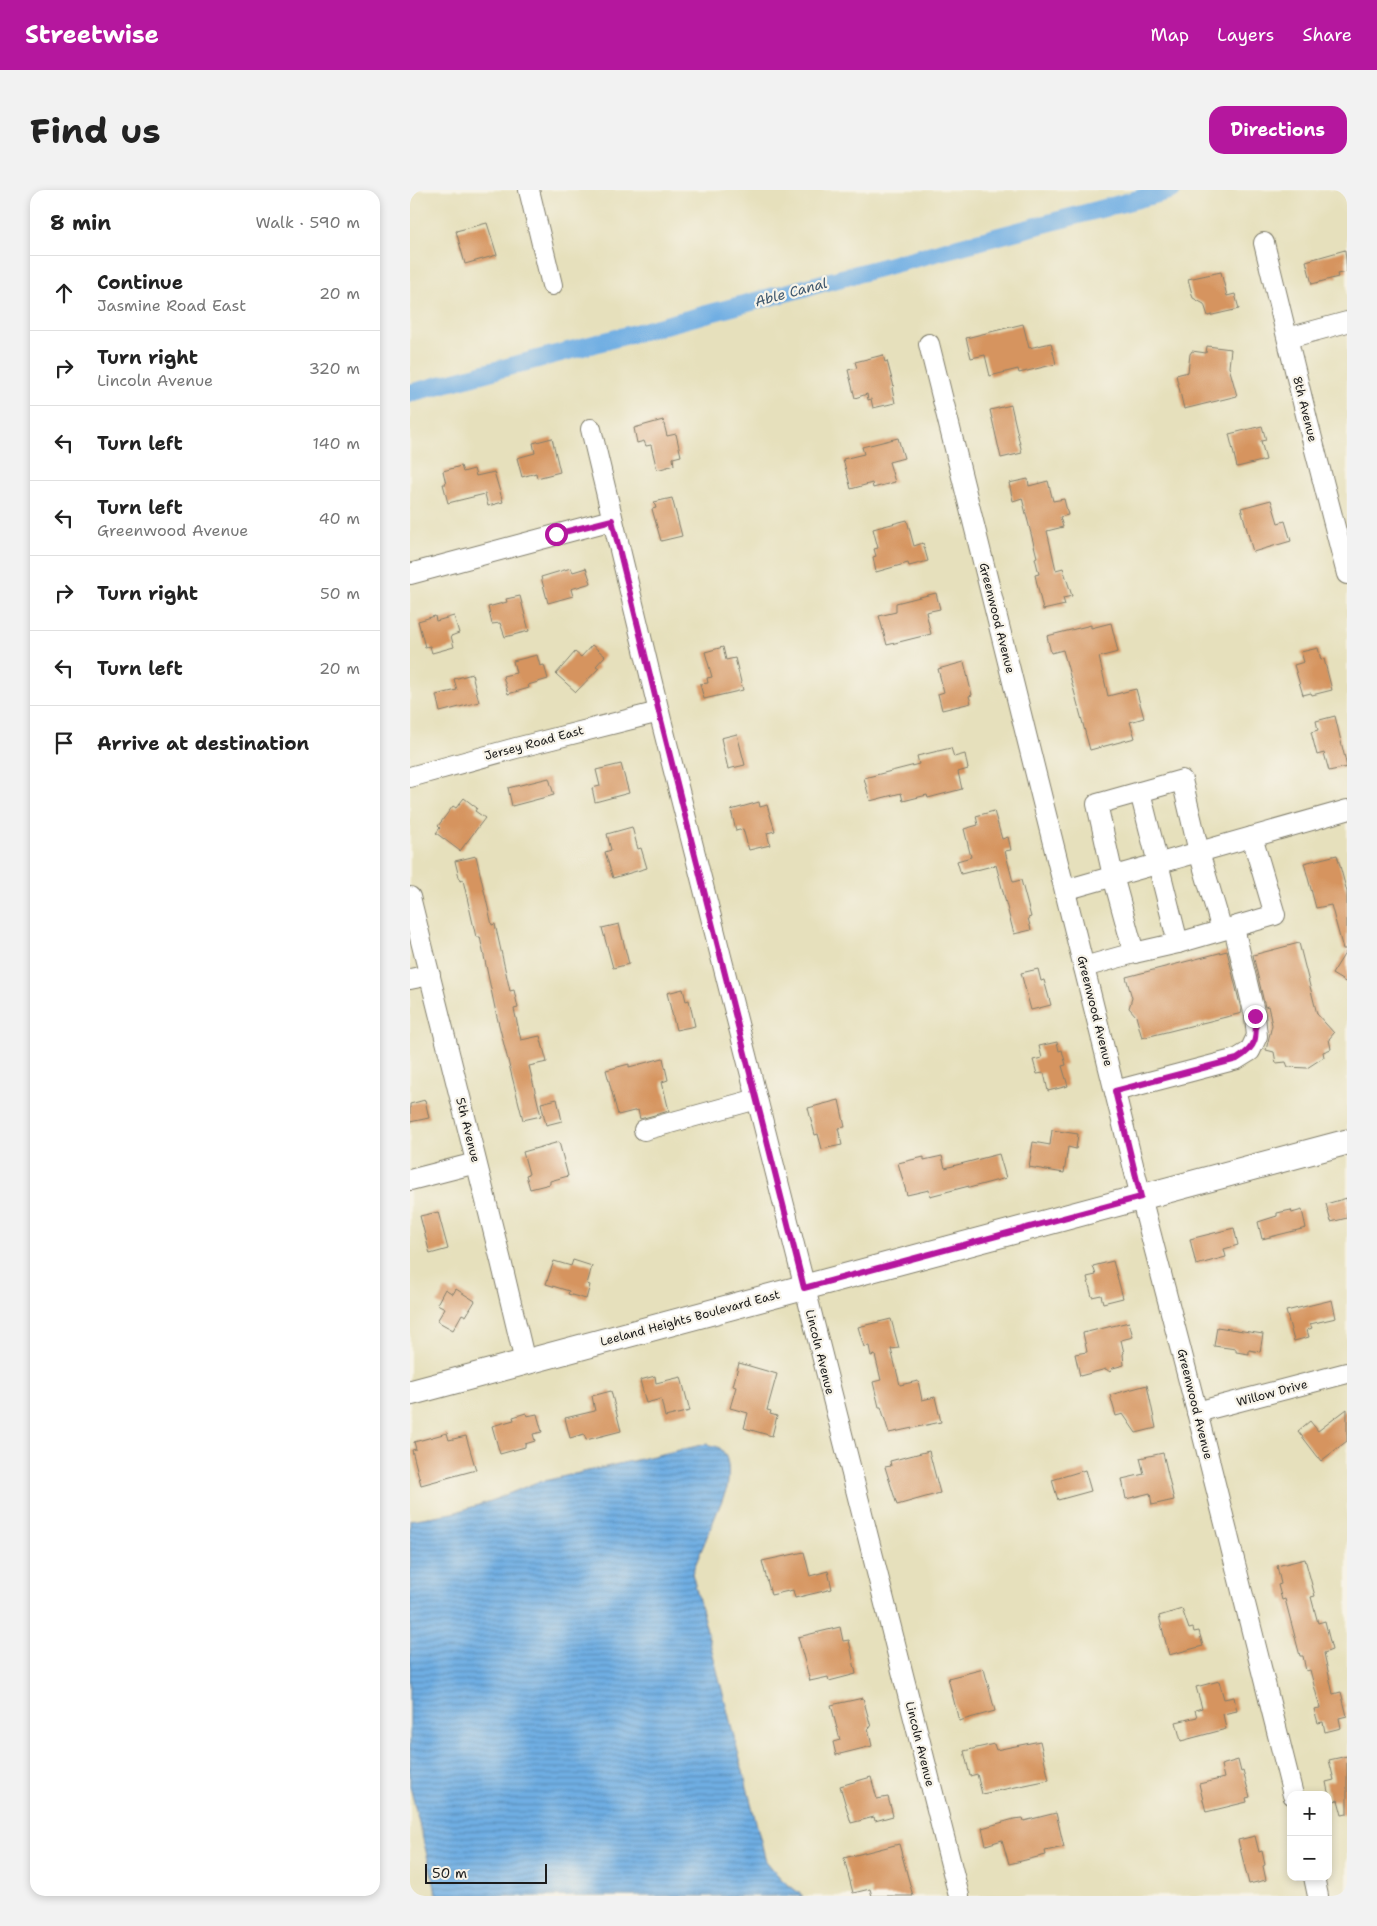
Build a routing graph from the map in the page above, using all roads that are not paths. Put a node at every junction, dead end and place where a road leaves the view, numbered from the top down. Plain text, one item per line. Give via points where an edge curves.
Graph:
1 (529, 190) edge
2 (1264, 243) dead end
3 (552, 285) dead end
4 (1347, 322) edge
5 (1288, 338) junction
6 (929, 344) dead end
7 (591, 429) dead end
8 (612, 520) junction
9 (1341, 525) edge
10 (410, 574) edge
11 (1347, 574) edge
12 (659, 712) junction
13 (410, 777) edge
14 (1140, 792) junction
15 (1347, 810) edge
16 (1252, 837) junction
17 (1199, 852) junction
18 (1158, 864) junction
19 (1113, 876) junction
20 (1065, 890) junction
21 (410, 897) edge
22 (1228, 929) junction
23 (1178, 943) junction
24 (1134, 953) junction
25 (1084, 967) junction
26 (420, 977) edge
27 (1115, 1091) junction
28 (757, 1099) junction
29 (644, 1130) dead end
30 (1347, 1142) edge
31 (476, 1162) junction
32 (410, 1180) edge
33 (1141, 1197) junction
34 (804, 1288) junction
35 (525, 1362) junction
36 (1347, 1373) edge
37 (410, 1393) edge
38 (1197, 1412) junction
39 (1292, 1791) edge
40 (1315, 1881) edge
41 (959, 1896) edge
42 (1318, 1896) edge

1 - 3 street
2 - 5 street, 8th Avenue
4 - 5 street
5 - 9 street, 8th Avenue
6 - 20 street, Greenwood Avenue
7 - 8 street, Lincoln Avenue
8 - 10 street
8 - 12 street, Lincoln Avenue
9 - 11 street, 8th Avenue
12 - 13 street, Jersey Road East
12 - 28 street, Lincoln Avenue
14 - 17 street via 1182,780
14 - 18 street
14 - 19 street via 1097,804
15 - 16 street
16 - 17 street
16 - 22 street via 1275,915
17 - 18 street
17 - 22 street
18 - 19 street
18 - 23 street
19 - 20 street
19 - 24 street
20 - 25 street, Greenwood Avenue
21 - 26 street, 5th Avenue
22 - 23 street
22 - 27 street via 1255,1016 1257,1036 1250,1051 1237,1059
23 - 24 street
24 - 25 street
25 - 27 street, Greenwood Avenue
26 - 31 street, 5th Avenue
27 - 33 street, Greenwood Avenue
28 - 29 street
28 - 34 street, Lincoln Avenue
30 - 33 main road, Leeland Heights Boulevard East
31 - 32 street
31 - 35 street, 5th Avenue
33 - 34 main road, Leeland Heights Boulevard East
33 - 38 street, Greenwood Avenue
34 - 35 main road, Leeland Heights Boulevard East
34 - 41 street, Lincoln Avenue
35 - 37 main road, Leeland Heights Boulevard East
36 - 38 street, Willow Drive
38 - 39 street, Greenwood Avenue
40 - 42 street

